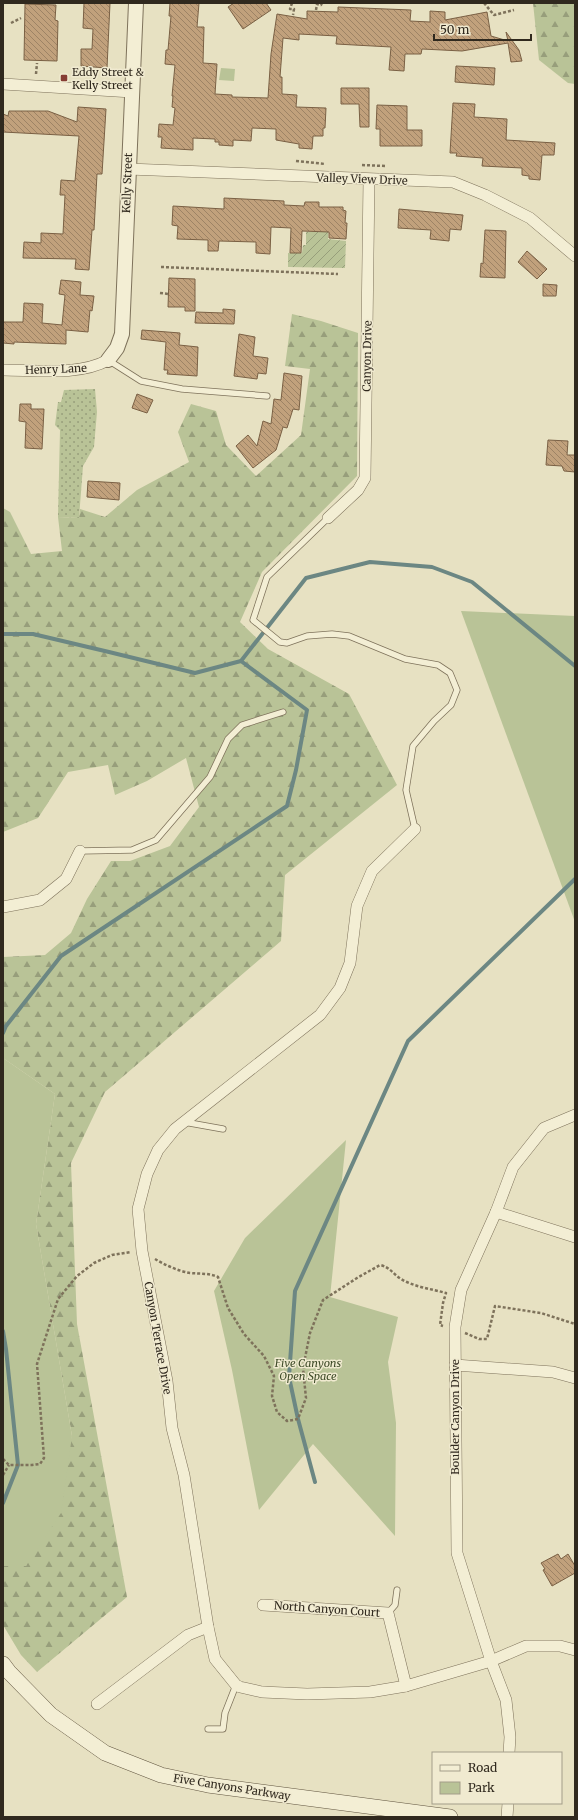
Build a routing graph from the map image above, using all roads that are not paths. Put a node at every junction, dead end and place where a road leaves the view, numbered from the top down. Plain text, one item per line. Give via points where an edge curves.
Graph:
1 (136, 3) edge
2 (3, 84) edge
3 (132, 92) junction
4 (128, 169) junction
5 (369, 180) junction
6 (575, 256) edge
7 (108, 360) junction
8 (3, 370) edge
9 (267, 396) dead end
10 (328, 518) joint
11 (283, 712) dead end
12 (415, 829) joint
13 (80, 851) joint
14 (3, 907) edge
15 (575, 1115) edge
16 (183, 1122) junction
17 (223, 1129) dead end
18 (496, 1212) junction
19 (575, 1237) edge
20 (455, 1365) junction
21 (575, 1378) edge
22 (397, 1590) dead end
23 (263, 1605) dead end
24 (388, 1613) junction
25 (208, 1627) junction
26 (575, 1650) edge
27 (491, 1661) junction
28 (6, 1668) edge
29 (236, 1685) junction
30 (406, 1686) junction
31 (97, 1704) dead end
32 (208, 1729) dead end
33 (510, 1752) edge
34 (508, 1804) edge
35 (450, 1817) edge
36 (507, 1817) edge

1 - 3 street, Kelly Street
2 - 3 street
3 - 4 street, Kelly Street
4 - 5 street, Valley View Drive
4 - 7 street, Kelly Street via 122,334 117,348
5 - 6 street, Valley View Drive via 453,182 486,195 530,218
5 - 10 street, Canyon Drive via 365,478 358,490
7 - 8 street, Henry Lane via 84,370
7 - 9 lane via 141,381 182,389
10 - 12 lane via 267,577 253,620 280,642 287,643 307,636 349,636 404,659 438,665 450,672 457,690 451,705 413,746 406,790
11 - 13 lane via 242,725 228,739 210,777 156,840 132,850
12 - 16 street, Canyon Terrace Drive via 372,871 357,906 350,963 340,988 320,1015
13 - 14 street via 66,879 40,900
15 - 18 street, Boulder Canyon Drive via 544,1128 513,1166
16 - 17 lane
16 - 25 street, Canyon Terrace Drive via 158,1150 147,1174 138,1209 142,1251 167,1380 172,1428 184,1475
18 - 19 street
18 - 20 street, Boulder Canyon Drive via 461,1290 455,1327
20 - 21 street via 553,1372
20 - 27 street, Boulder Canyon Drive via 456,1554
22 - 24 lane via 395,1605
23 - 24 street, North Canyon Court
24 - 30 street, North Canyon Court
25 - 29 street, Canyon Terrace Drive via 215,1659
25 - 31 street via 188,1635
26 - 27 street via 560,1646 526,1646
27 - 30 street
27 - 33 street, Boulder Canyon Drive via 506,1700
28 - 35 main road, Five Canyons Parkway via 51,1715 105,1753 161,1776 208,1785
29 - 30 street via 262,1692 307,1694 370,1692
29 - 32 lane via 224,1713 223,1729
34 - 36 street

